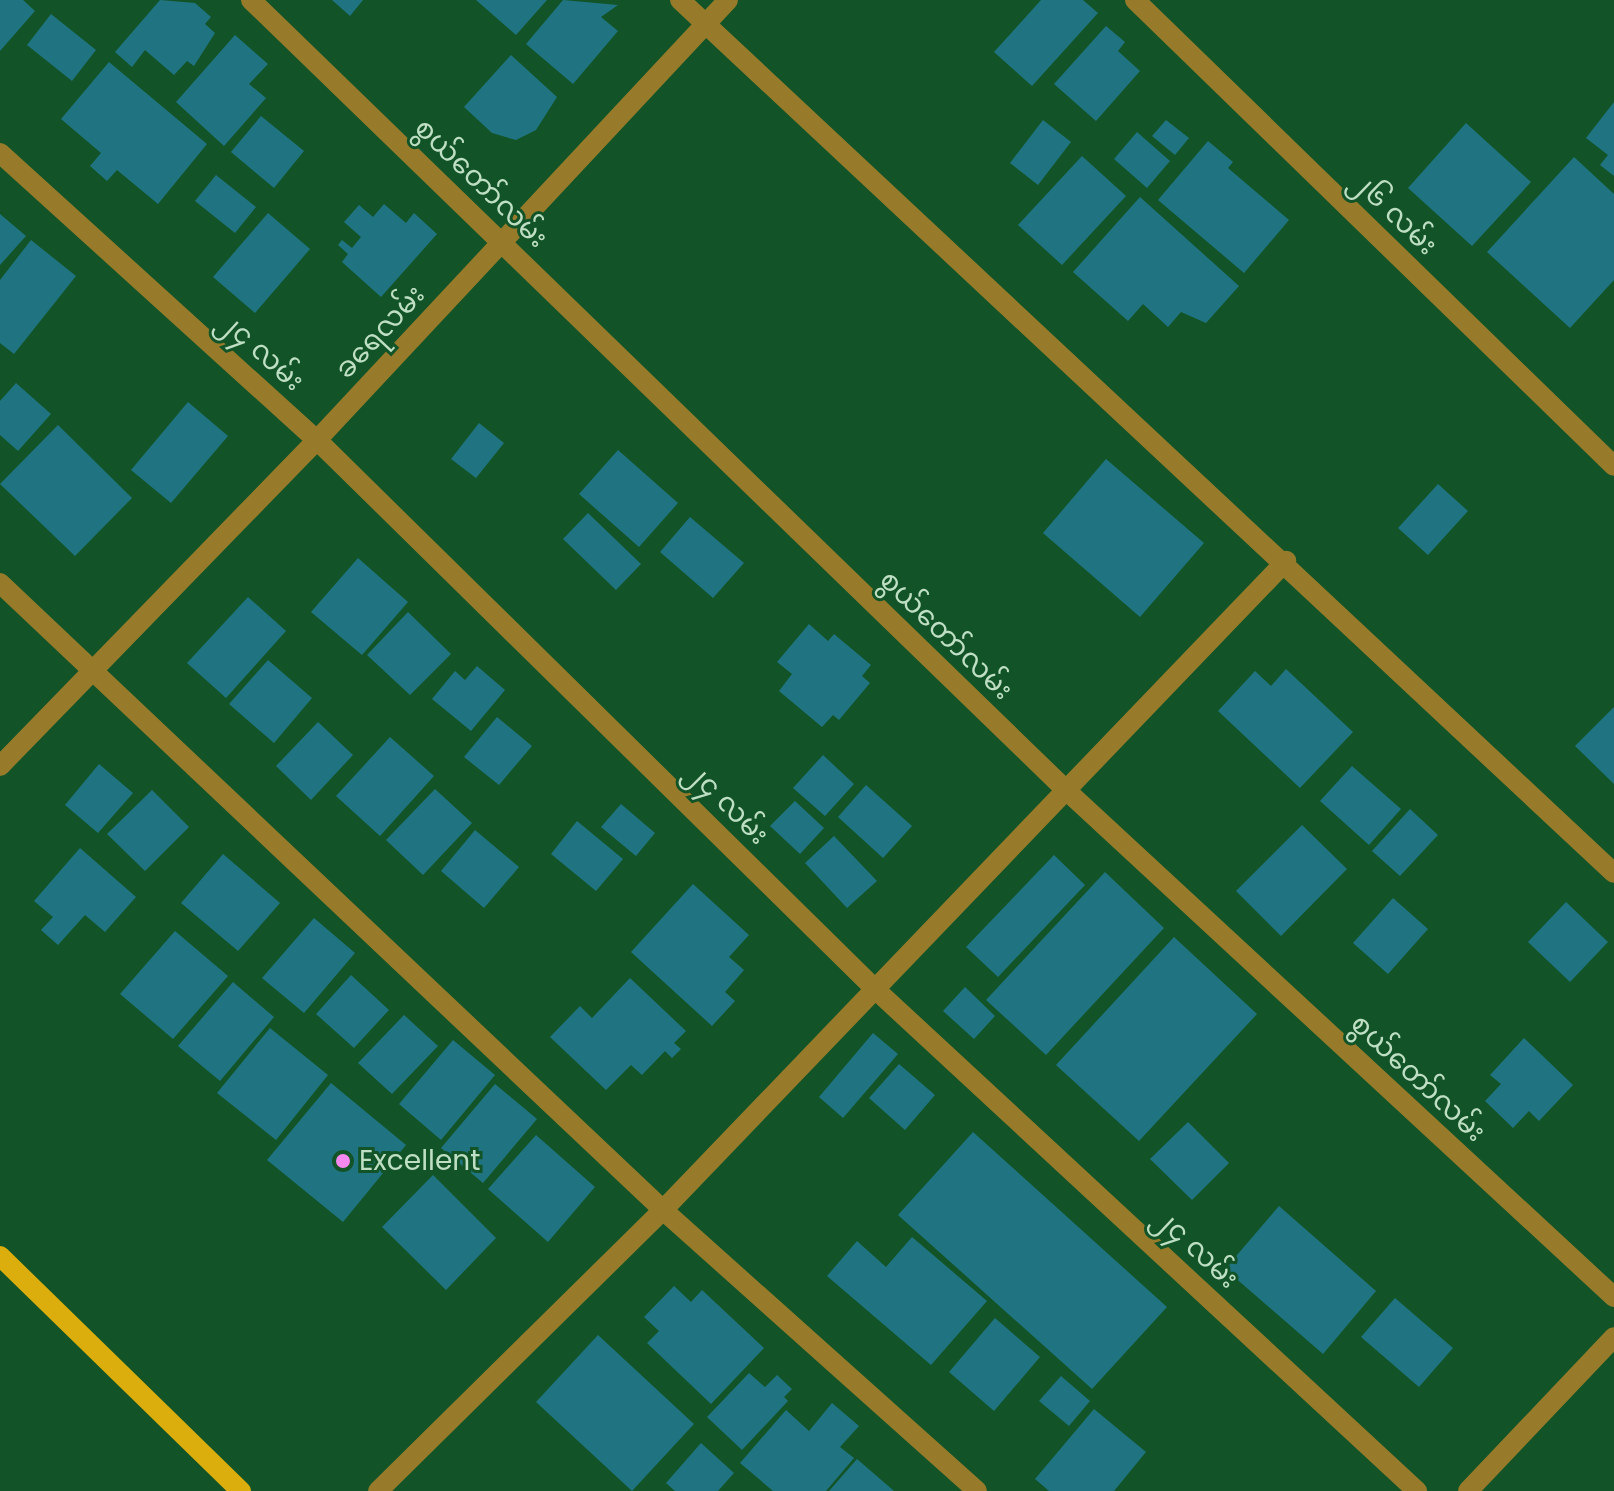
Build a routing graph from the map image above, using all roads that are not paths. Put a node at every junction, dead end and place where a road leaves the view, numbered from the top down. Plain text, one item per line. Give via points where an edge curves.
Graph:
1 (251, 0) edge
2 (680, 0) edge
3 (728, 0) edge
4 (1135, 0) edge
5 (705, 24) junction
6 (0, 153) edge
7 (503, 242) junction
8 (317, 440) junction
9 (1614, 466) edge
10 (1286, 561) junction
11 (0, 583) edge
12 (89, 670) junction
13 (0, 766) edge
14 (1067, 791) junction
15 (1614, 873) edge
16 (875, 989) junction
17 (663, 1210) junction
18 (0, 1256) edge
19 (1614, 1297) edge
20 (1614, 1337) edge
21 (241, 1491) edge
22 (378, 1491) edge
23 (977, 1491) edge
24 (1417, 1491) edge
25 (1468, 1491) edge

1 - 7 street, စွယ်တော်လမ်း
2 - 5 street
3 - 5 street, ခရေလမ်း
4 - 9 street, ၂၆ လမ်း
5 - 7 street, ခရေလမ်း
5 - 10 street
6 - 8 street, ၂၄ လမ်း
7 - 8 street, ခရေလမ်း
7 - 14 street, စွယ်တော်လမ်း
8 - 12 street, ခရေလမ်း
8 - 16 street, ၂၄ လမ်း
10 - 14 street
10 - 15 street
11 - 12 street
12 - 13 street, ခရေလမ်း
12 - 17 street
14 - 16 street
14 - 19 street, စွယ်တော်လမ်း
16 - 17 street
16 - 24 street, ၂၄ လမ်း
17 - 22 street
17 - 23 street
18 - 21 main road
20 - 25 street

